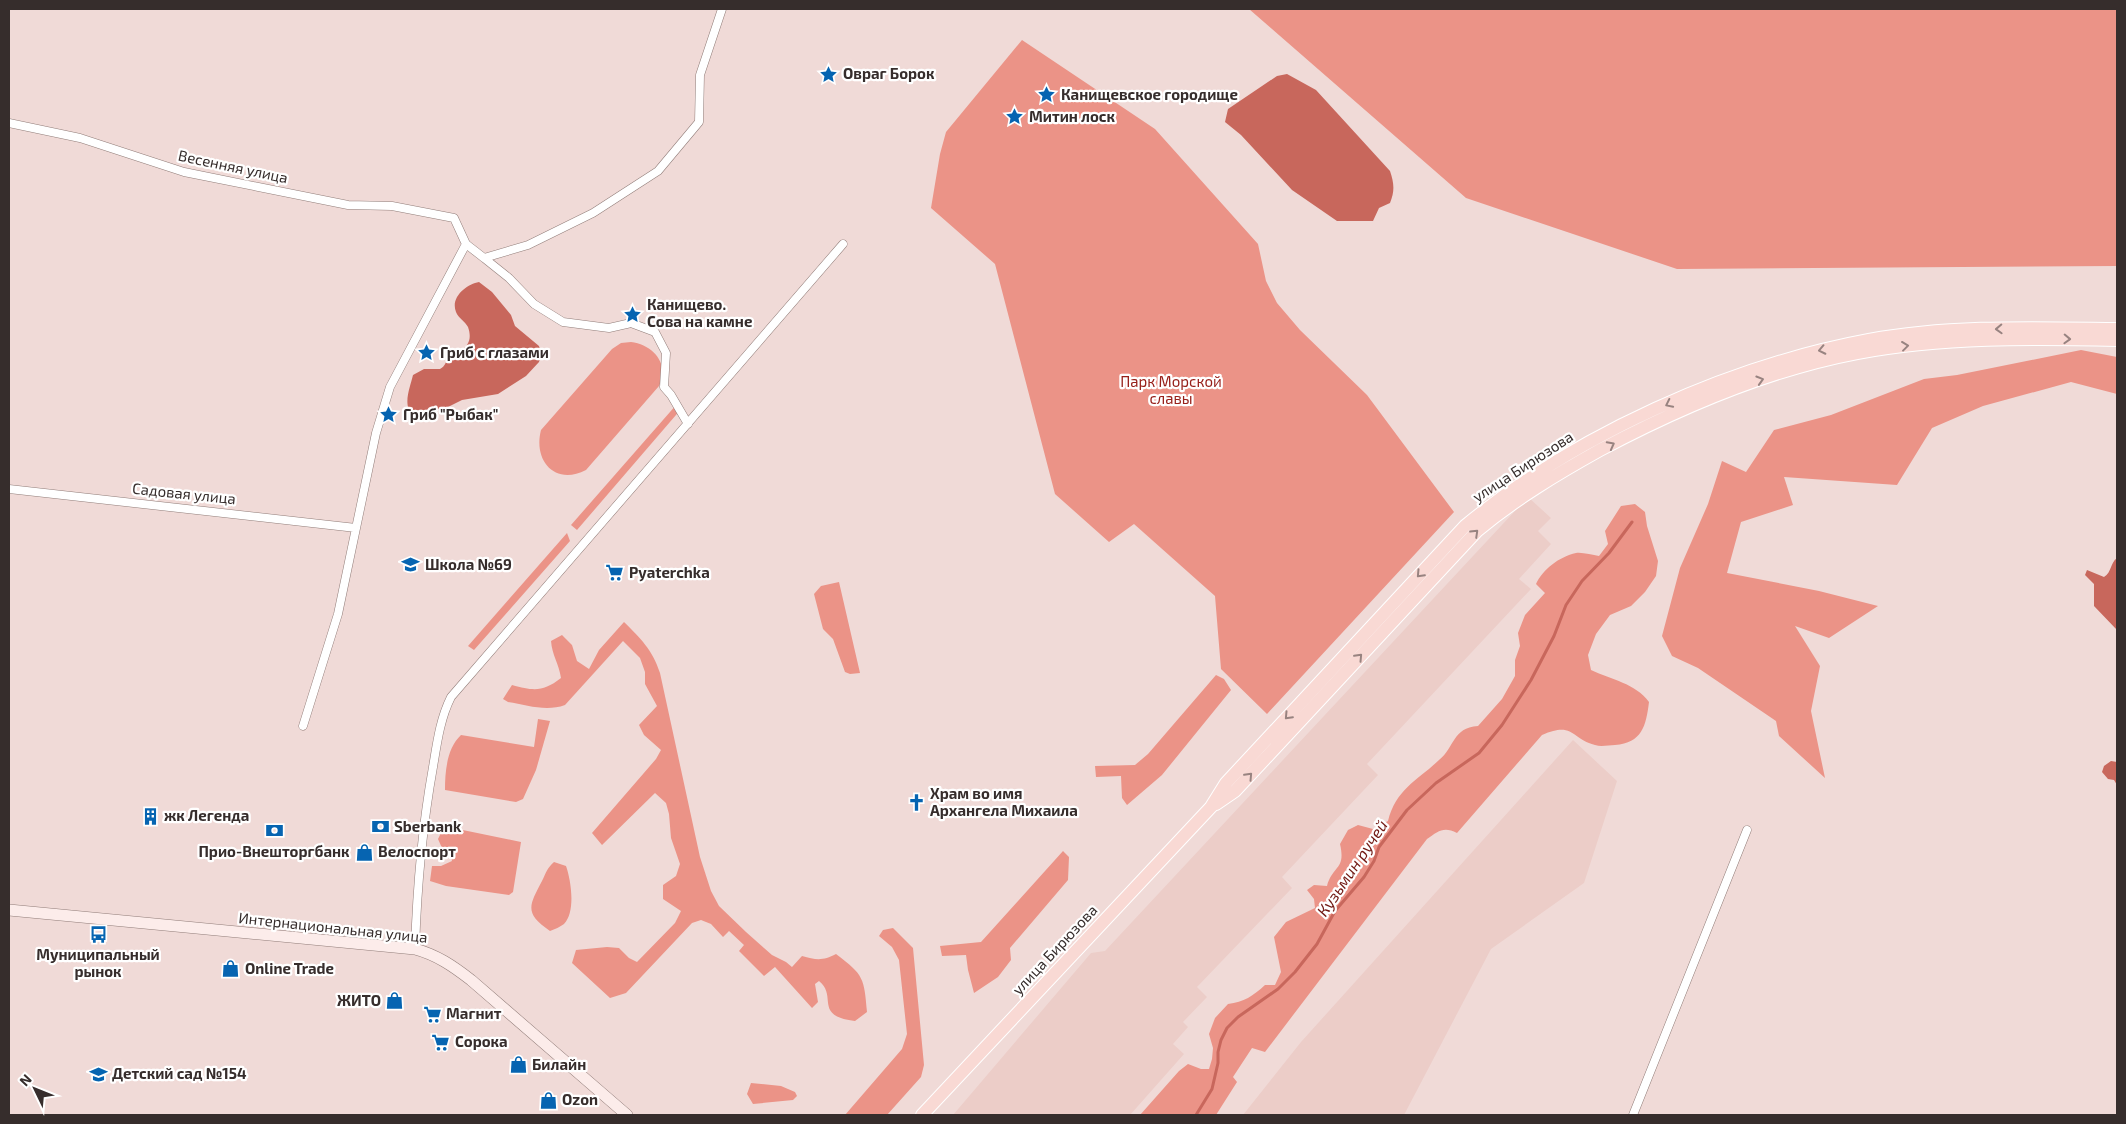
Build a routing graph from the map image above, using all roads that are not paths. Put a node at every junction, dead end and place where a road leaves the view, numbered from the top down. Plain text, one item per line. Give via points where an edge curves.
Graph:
1 (722, 9) edge
2 (9, 123) edge
3 (466, 244) junction
4 (843, 244) dead end
5 (484, 258) junction
6 (2117, 329) edge
7 (2117, 340) edge
8 (688, 424) junction
9 (9, 489) edge
10 (356, 528) junction
11 (304, 726) dead end
12 (1211, 807) junction
13 (1747, 830) dead end
14 (9, 910) edge
15 (415, 949) junction
16 (627, 1115) edge
17 (922, 1115) edge
18 (1633, 1115) edge

1 - 5 street via 700,75 699,122 658,171 593,213 528,245
2 - 3 street, Весенняя улица via 80,138 184,172 348,205 392,206 454,218
3 - 5 street
3 - 10 street via 390,387 376,433
4 - 8 street
5 - 8 street via 534,304 563,322 609,328 631,323 655,332 666,353 664,387
6 -> 12 main road, улица Бирюзова via 1919,333 1797,356 1684,396 1560,459 1510,491 1465,526 1226,783
12 -> 7 main road, улица Бирюзова via 1235,791 1477,530 1516,500 1580,461 1680,410 1733,388 1857,353 1988,340
8 - 15 street via 451,697 440,725 422,840
9 - 10 street, Садовая улица
10 - 11 street via 338,614
12 - 17 main road, улица Бирюзова
13 - 18 street
14 - 15 main road, Интернациональная улица
15 - 16 main road, Интернациональная улица via 433,954 451,965

